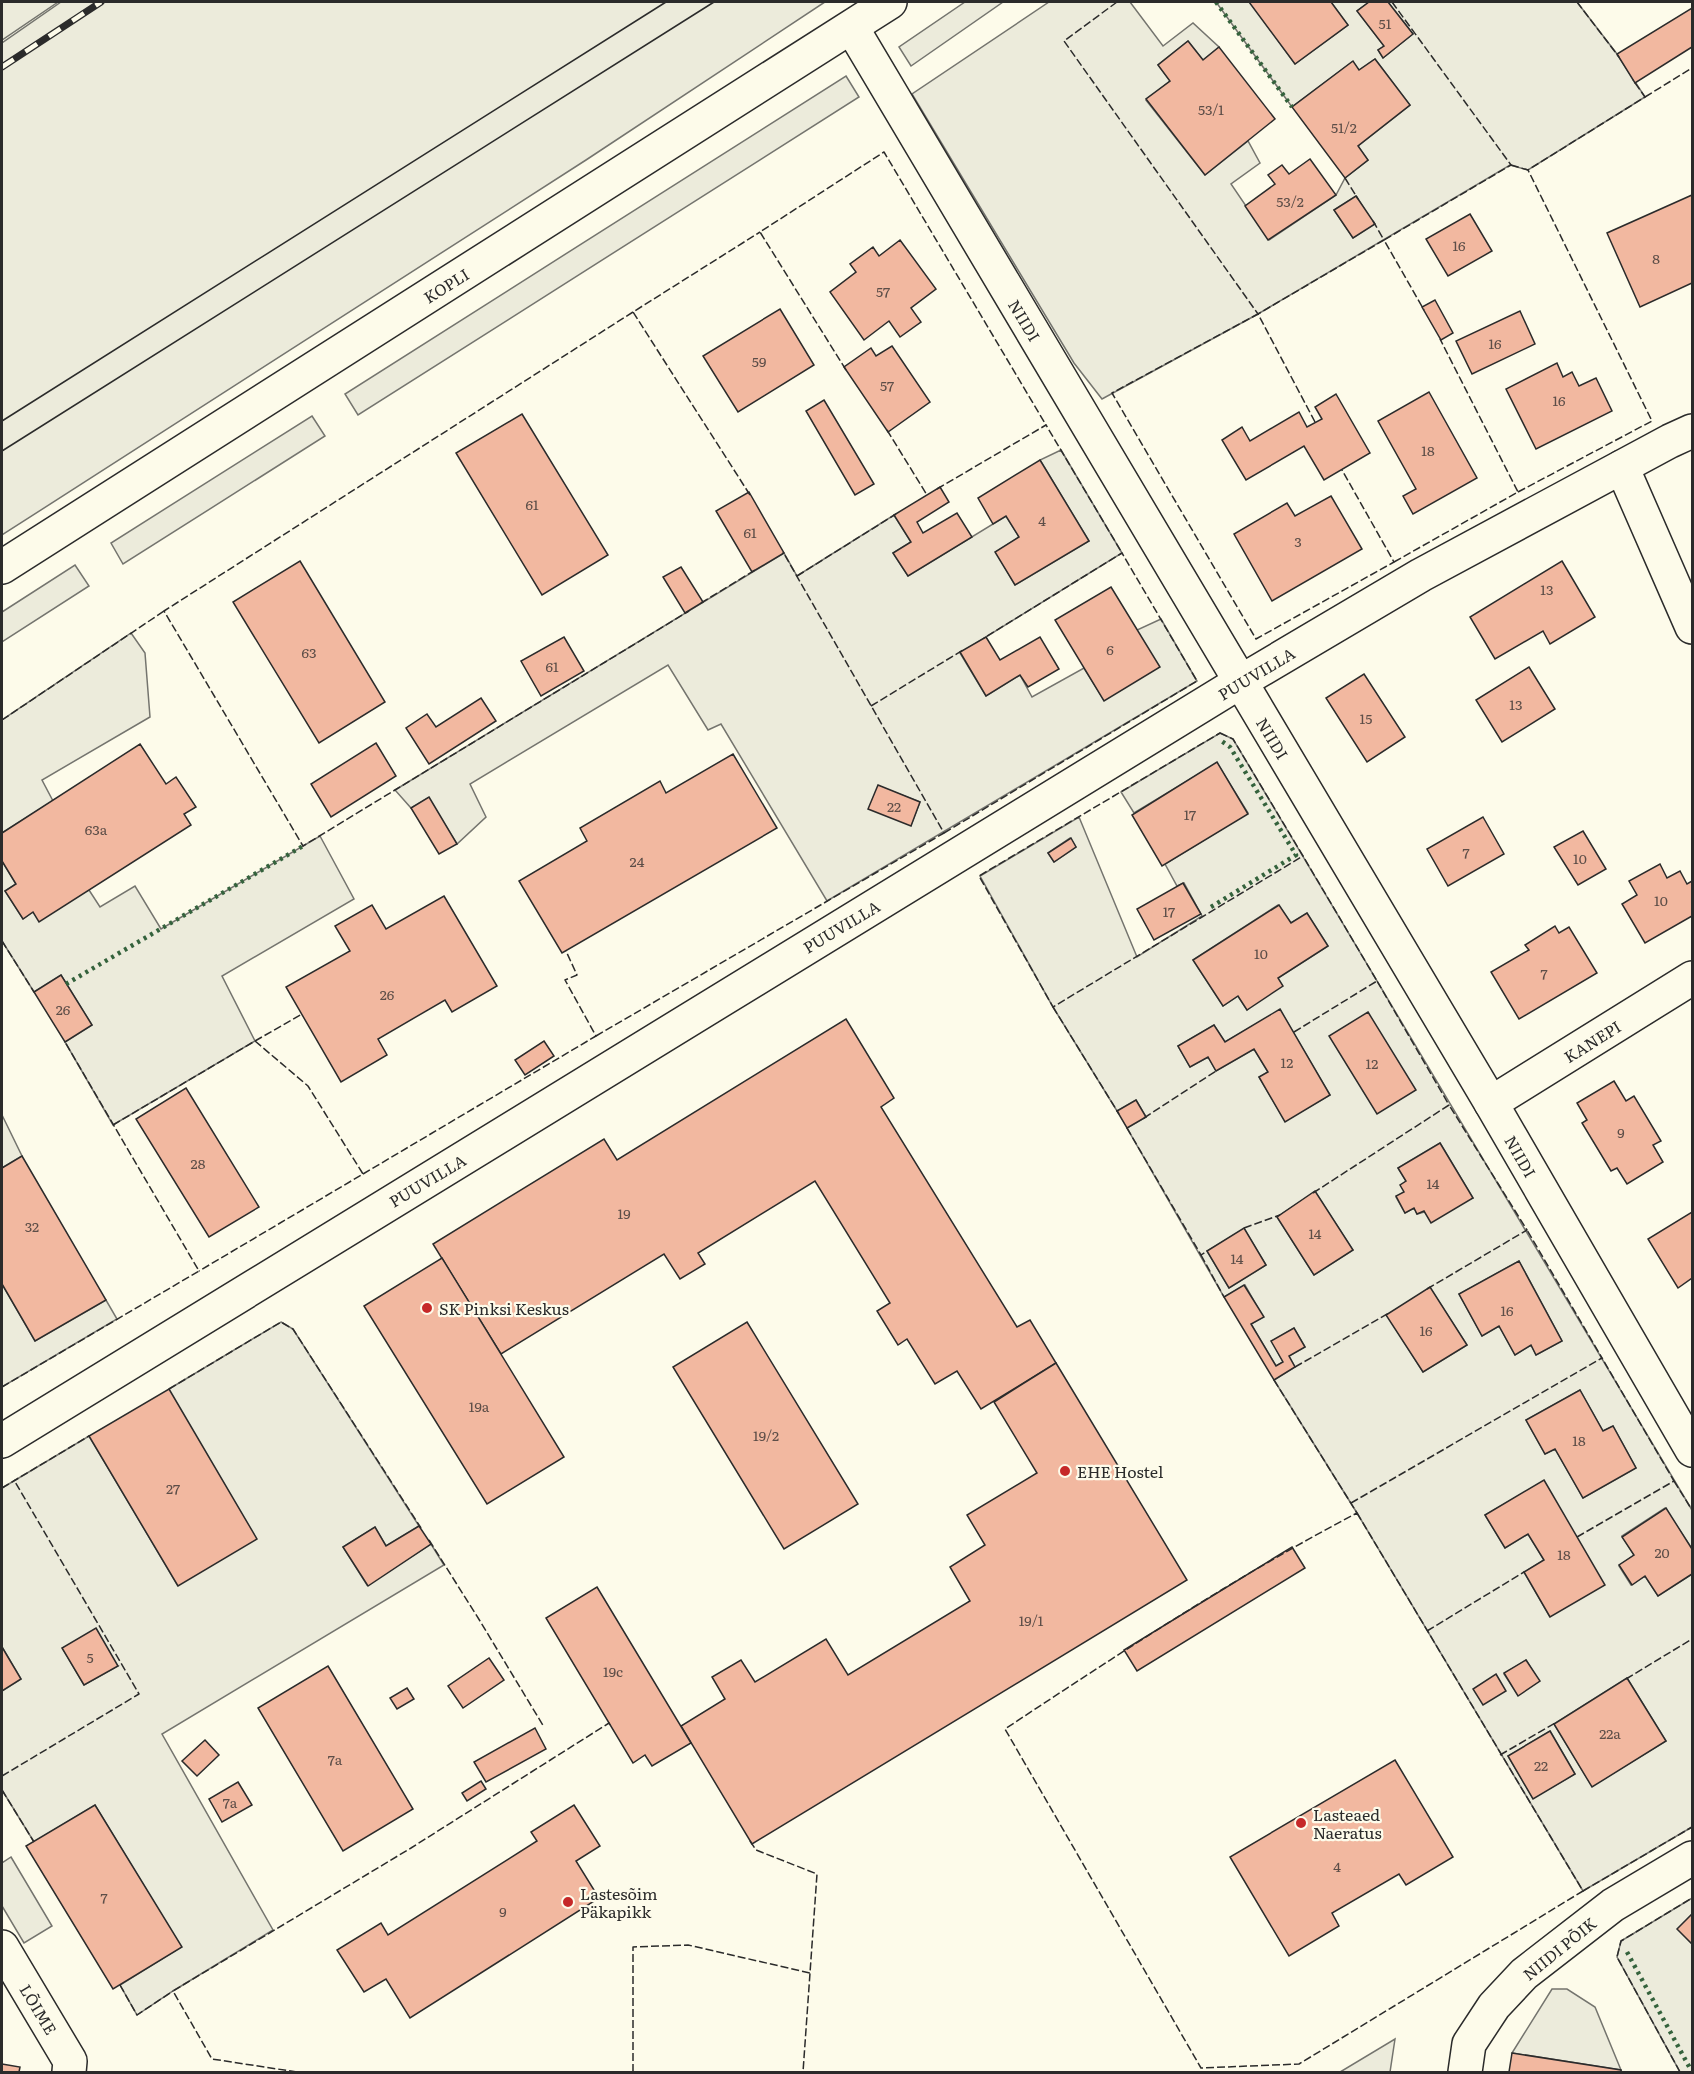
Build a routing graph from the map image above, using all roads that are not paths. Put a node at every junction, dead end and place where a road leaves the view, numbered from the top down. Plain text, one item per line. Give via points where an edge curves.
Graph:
1 (890, 2) edge
2 (852, 28) junction
3 (1692, 431) edge
4 (1622, 467) junction
5 (2, 567) edge
6 (1692, 627) edge
7 (1240, 682) junction
8 (1692, 978) edge
9 (1491, 1103) junction
10 (2, 1441) edge
11 (1692, 1450) edge
12 (1692, 1858) edge
13 (2, 1947) edge
14 (13, 1990) edge
15 (69, 2073) edge
16 (1465, 2073) edge

1 - 2 street, KOPLI
2 - 5 street, KOPLI
2 - 7 street, NIIDI
3 - 4 street, PUUVILLA
4 - 6 street
4 - 7 street, PUUVILLA via 1421,575
7 - 9 street, NIIDI
7 - 10 street, PUUVILLA
8 - 9 street, KANEPI
9 - 11 street, NIIDI
12 - 16 street, NIIDI PÕIK via 1613,1905 1524,1974 1494,2006 1469,2044
13 - 14 street, LÕIME
14 - 15 street, LÕIME via 70,2061

